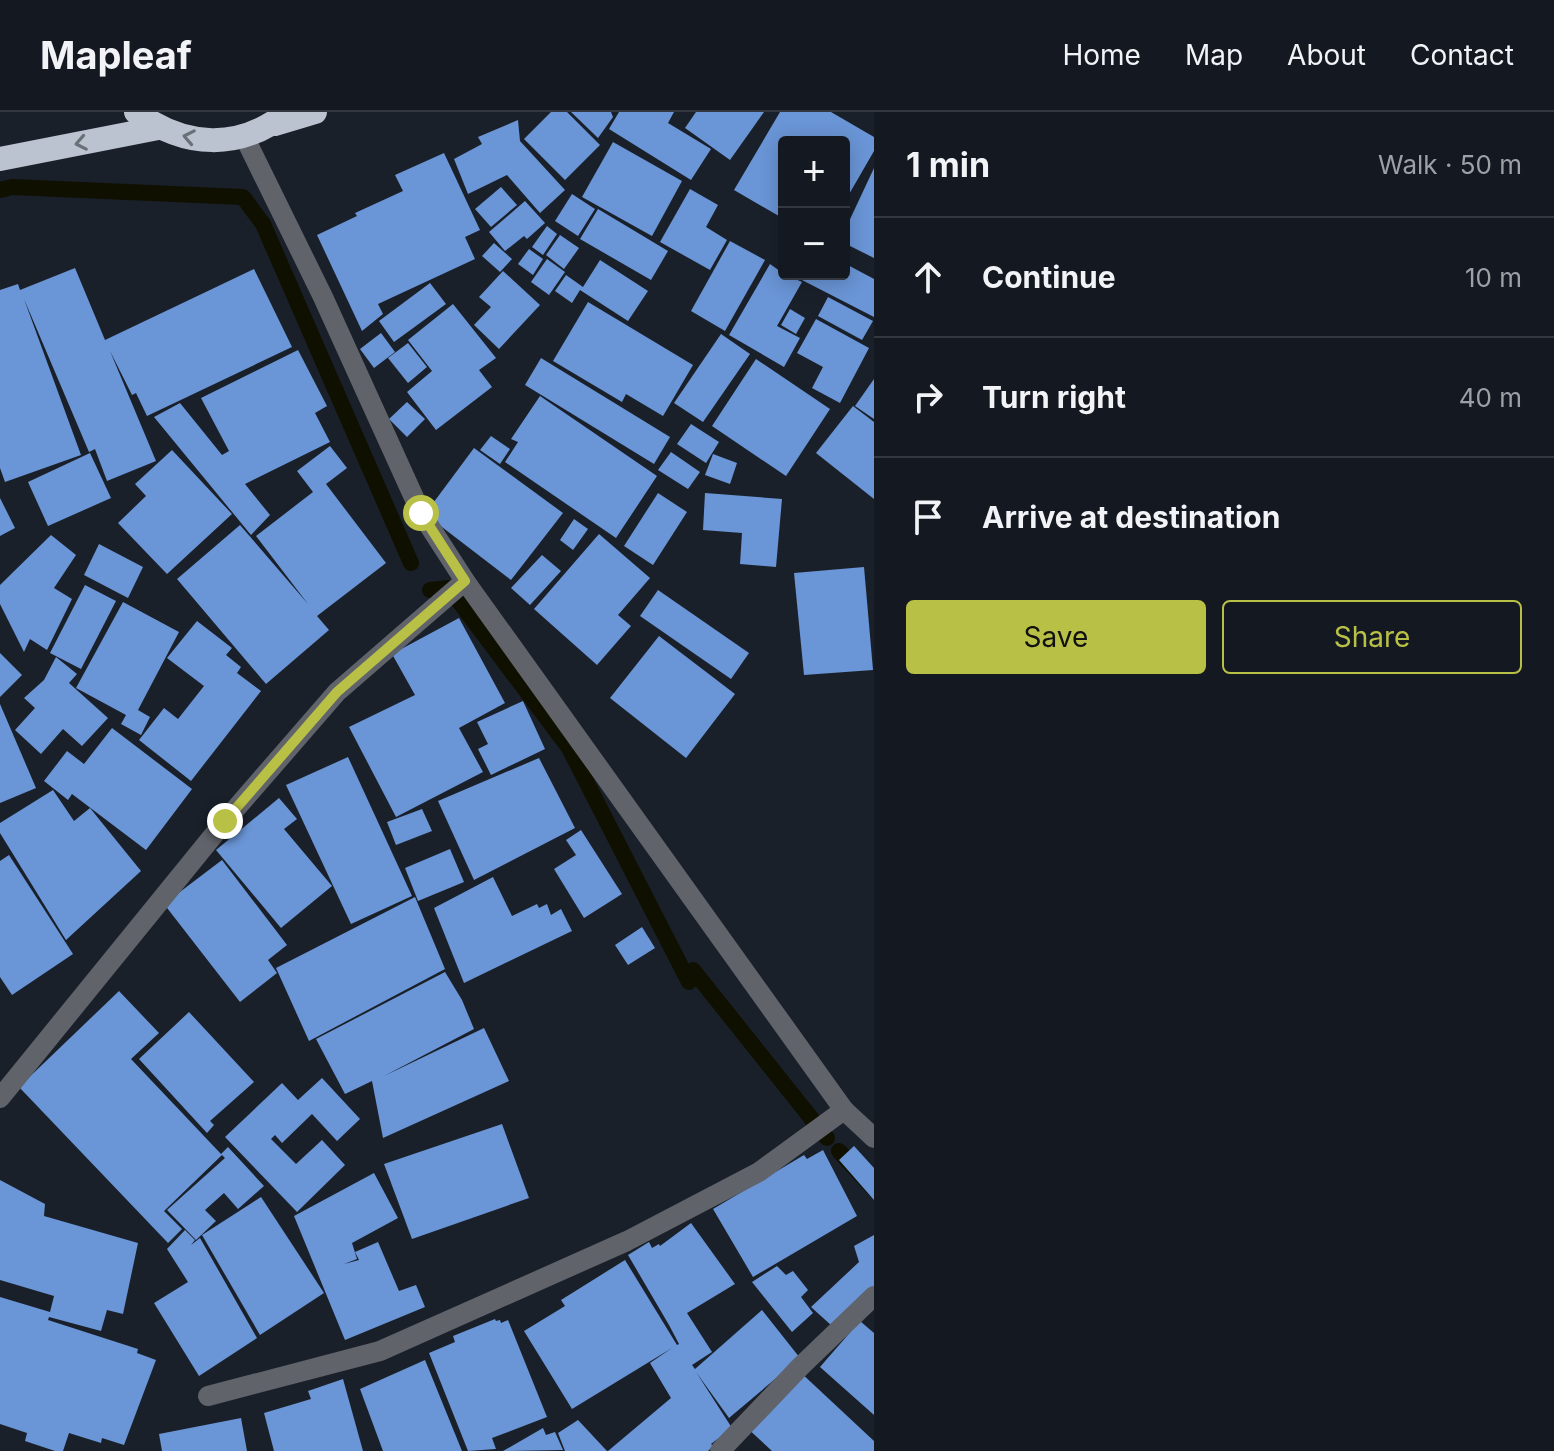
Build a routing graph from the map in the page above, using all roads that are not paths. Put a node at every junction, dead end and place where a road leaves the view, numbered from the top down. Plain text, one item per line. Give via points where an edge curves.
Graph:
1 (136, 112) edge
2 (315, 112) edge
3 (279, 119) edge
4 (158, 128) junction
5 (244, 136) junction
6 (0, 159) edge
7 (465, 581) junction
8 (0, 1098) edge
9 (844, 1110) junction
10 (874, 1138) edge
11 (874, 1296) edge
12 (208, 1396) dead end
13 (720, 1451) edge

1 - 4 highway
2 - 3 highway
3 - 5 highway
5 -> 4 highway via 216,141
4 -> 6 highway
5 - 7 street via 421,513
7 - 8 street via 337,692
7 - 9 street
9 - 10 street
9 - 12 street via 759,1172 627,1241 380,1351
11 - 13 street

